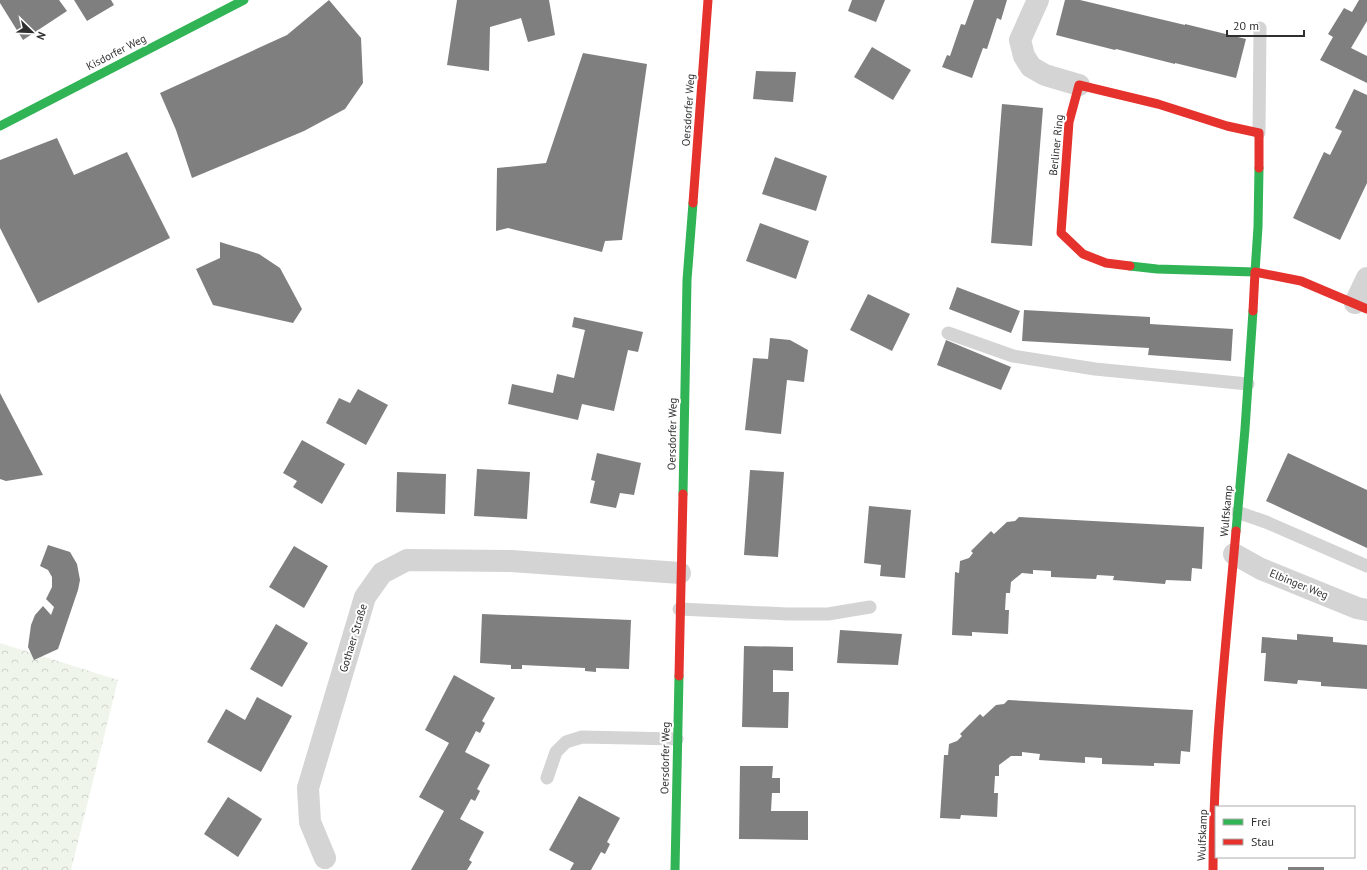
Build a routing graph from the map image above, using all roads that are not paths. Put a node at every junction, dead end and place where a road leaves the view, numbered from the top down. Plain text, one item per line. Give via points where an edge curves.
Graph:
1 (244, 0) edge
2 (708, 0) edge
3 (1038, 0) edge
4 (1260, 28) dead end
5 (1079, 85) junction
6 (0, 126) edge
7 (1259, 133) junction
8 (1255, 272) junction
9 (1367, 278) edge
10 (1361, 306) edge
11 (948, 333) dead end
12 (1248, 384) junction
13 (1237, 512) junction
14 (1234, 554) junction
15 (1367, 566) edge
16 (680, 573) junction
17 (870, 607) dead end
18 (680, 609) junction
19 (1367, 610) edge
20 (677, 739) junction
21 (546, 778) dead end
22 (325, 858) dead end
23 (674, 870) edge
24 (1213, 870) edge

1 - 6 street, Kisdorfer Weg
2 - 16 street, Oersdorfer Weg via 687,280
3 - 5 street via 1020,40 1024,56 1031,67 1045,75
4 - 7 lane
5 - 7 street
5 - 8 street, Berliner Ring via 1069,122 1061,233 1083,254 1106,263 1157,269
7 - 8 street
8 - 10 street via 1301,281
8 - 12 street, Wulfskamp
9 - 10 street
11 - 12 lane via 1013,356 1095,369
12 - 13 street, Wulfskamp
13 - 14 street, Wulfskamp
13 - 15 lane
14 - 19 street, Elbinger Weg via 1261,569 1356,608
14 - 24 street, Wulfskamp via 1217,752
16 - 18 street, Oersdorfer Weg
16 - 22 street, Gothaer Straße via 511,561 407,560 382,573 365,597 308,788 310,822
17 - 18 lane via 821,614
18 - 20 street, Oersdorfer Weg
20 - 21 lane via 582,737 566,742 556,752
20 - 23 street, Oersdorfer Weg

